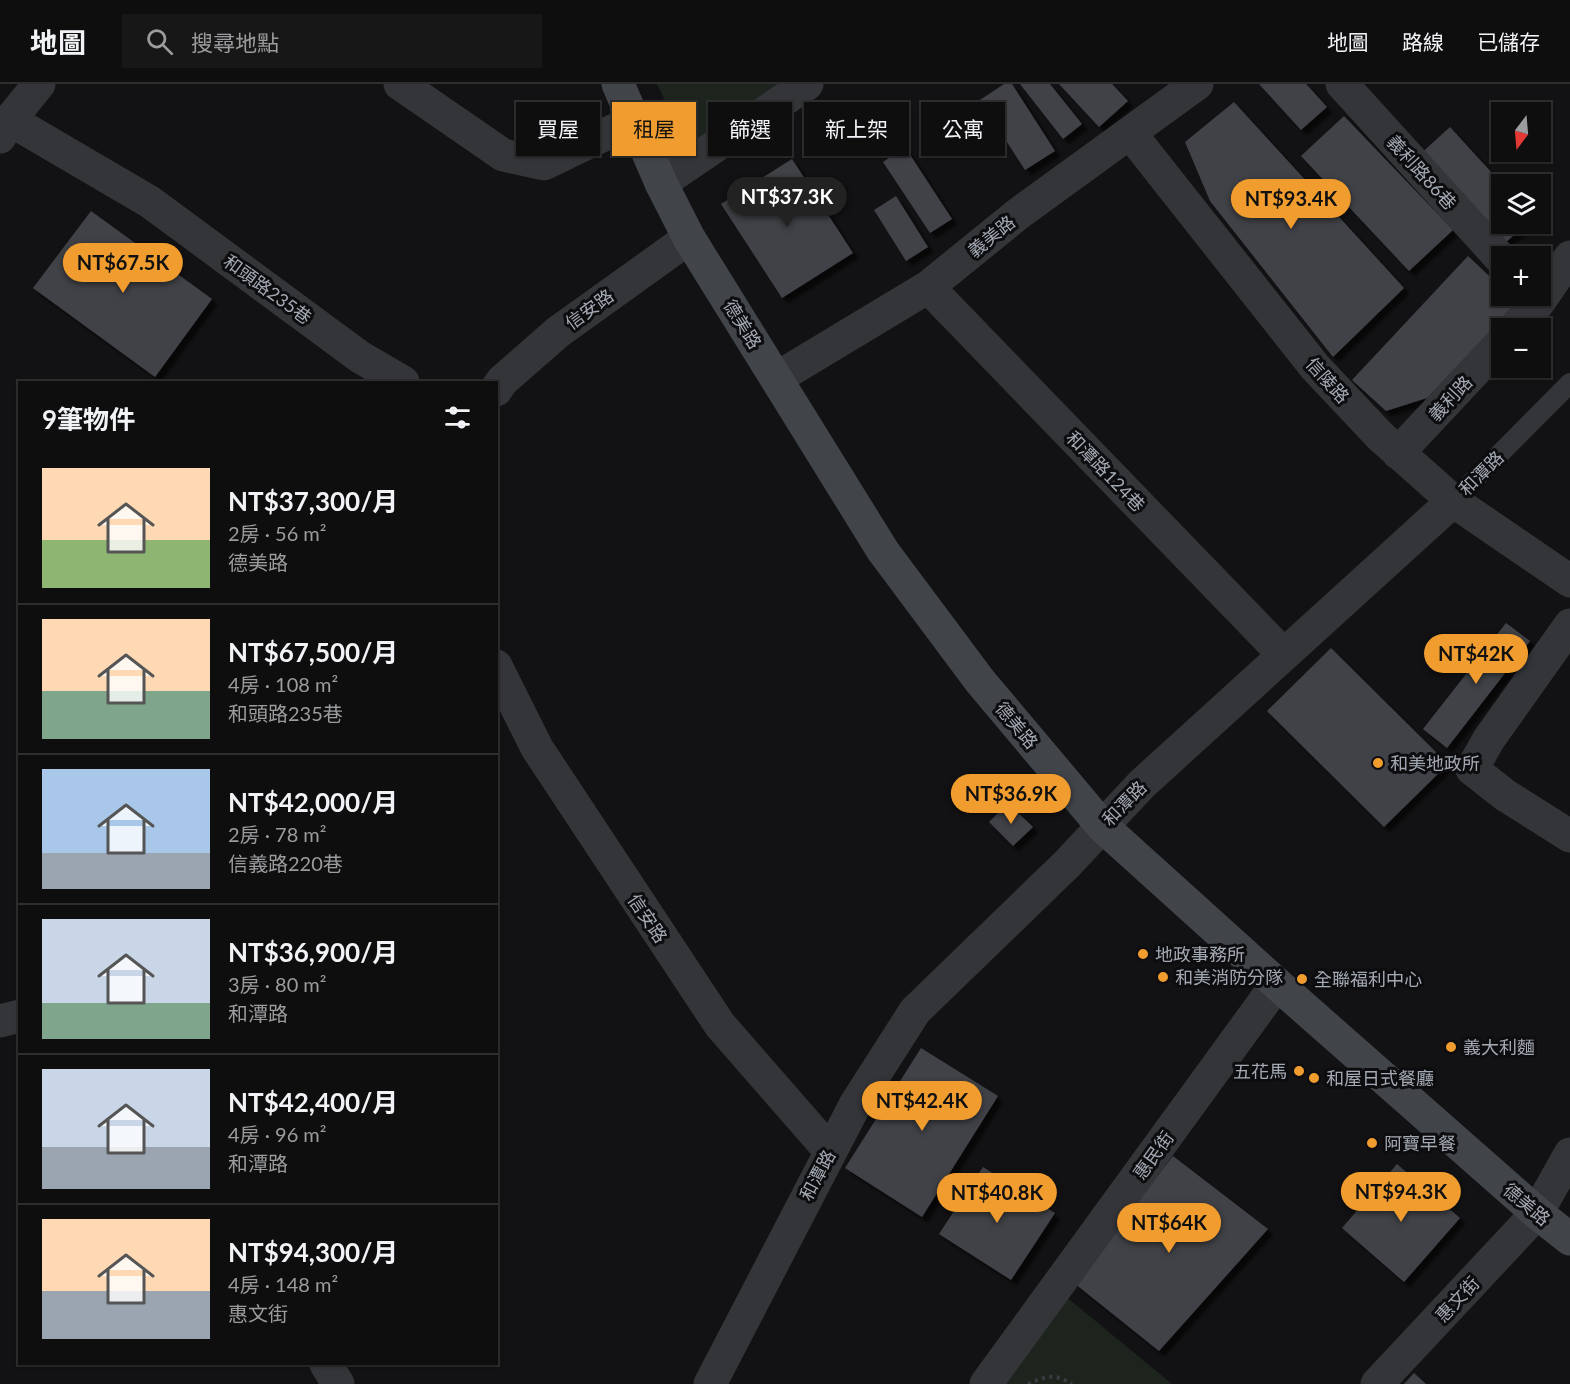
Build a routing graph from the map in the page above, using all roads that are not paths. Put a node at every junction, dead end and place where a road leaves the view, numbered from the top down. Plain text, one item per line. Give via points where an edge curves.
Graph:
1 (39, 84) edge
2 (400, 84) edge
3 (618, 84) edge
4 (807, 84) edge
5 (1197, 84) edge
6 (1342, 84) edge
7 (626, 102) edge
8 (5, 128) edge
9 (612, 131) edge
10 (1130, 133) junction
11 (649, 156) edge
12 (660, 183) junction
13 (689, 238) junction
14 (1491, 248) edge
15 (1570, 257) edge
16 (1551, 280) edge
17 (928, 287) junction
18 (1531, 306) edge
19 (1522, 318) edge
20 (1491, 354) edge
21 (777, 378) junction
22 (401, 381) edge
23 (1570, 383) edge
24 (498, 387) edge
25 (1398, 453) junction
26 (1453, 501) junction
27 (1570, 581) edge
28 (1570, 625) edge
29 (1284, 655) junction
30 (498, 670) edge
31 (1102, 826) junction
32 (1570, 836) edge
33 (1277, 984) junction
34 (18, 1017) edge
35 (0, 1022) edge
36 (830, 1151) junction
37 (1570, 1154) edge
38 (1537, 1214) junction
39 (1570, 1239) edge
40 (327, 1365) edge
41 (338, 1384) edge
42 (710, 1384) edge
43 (986, 1384) edge
44 (1377, 1384) edge

1 - 8 street
2 - 9 street via 503,155 544,164
3 - 7 main road, 德美路
4 - 12 street
5 - 10 street, 義美路
6 - 14 street, 義利路86巷
8 - 22 street, 和頭路235巷 via 150,202 360,357
10 - 17 street, 義美路 via 1018,214
10 - 25 street, 信陵路 via 1315,367
11 - 12 main road, 德美路
12 - 13 main road, 德美路
13 - 21 main road, 德美路
13 - 24 street, 信安路 via 558,332
15 - 16 street
17 - 21 street, 義美路
17 - 29 street, 和潭路124巷
18 - 19 street
20 - 25 street, 義利路
21 - 31 main road, 德美路 via 883,551 980,681
23 - 26 lane, 和潭路
25 - 26 street, 信陵路
26 - 27 street, 信陵路
26 - 29 street, 和潭路
28 - 32 street via 1472,769
29 - 31 street, 和潭路 via 1142,784
30 - 36 street, 信安路 via 537,748 720,1025
31 - 33 main road, 德美路
31 - 36 street, 和潭路 via 915,1011
33 - 38 main road, 德美路
33 - 43 street, 惠民街
34 - 35 street
36 - 42 street, 和潭路
37 - 38 street, 惠文街
38 - 39 main road, 德美路
38 - 44 street, 惠文街
40 - 41 street

